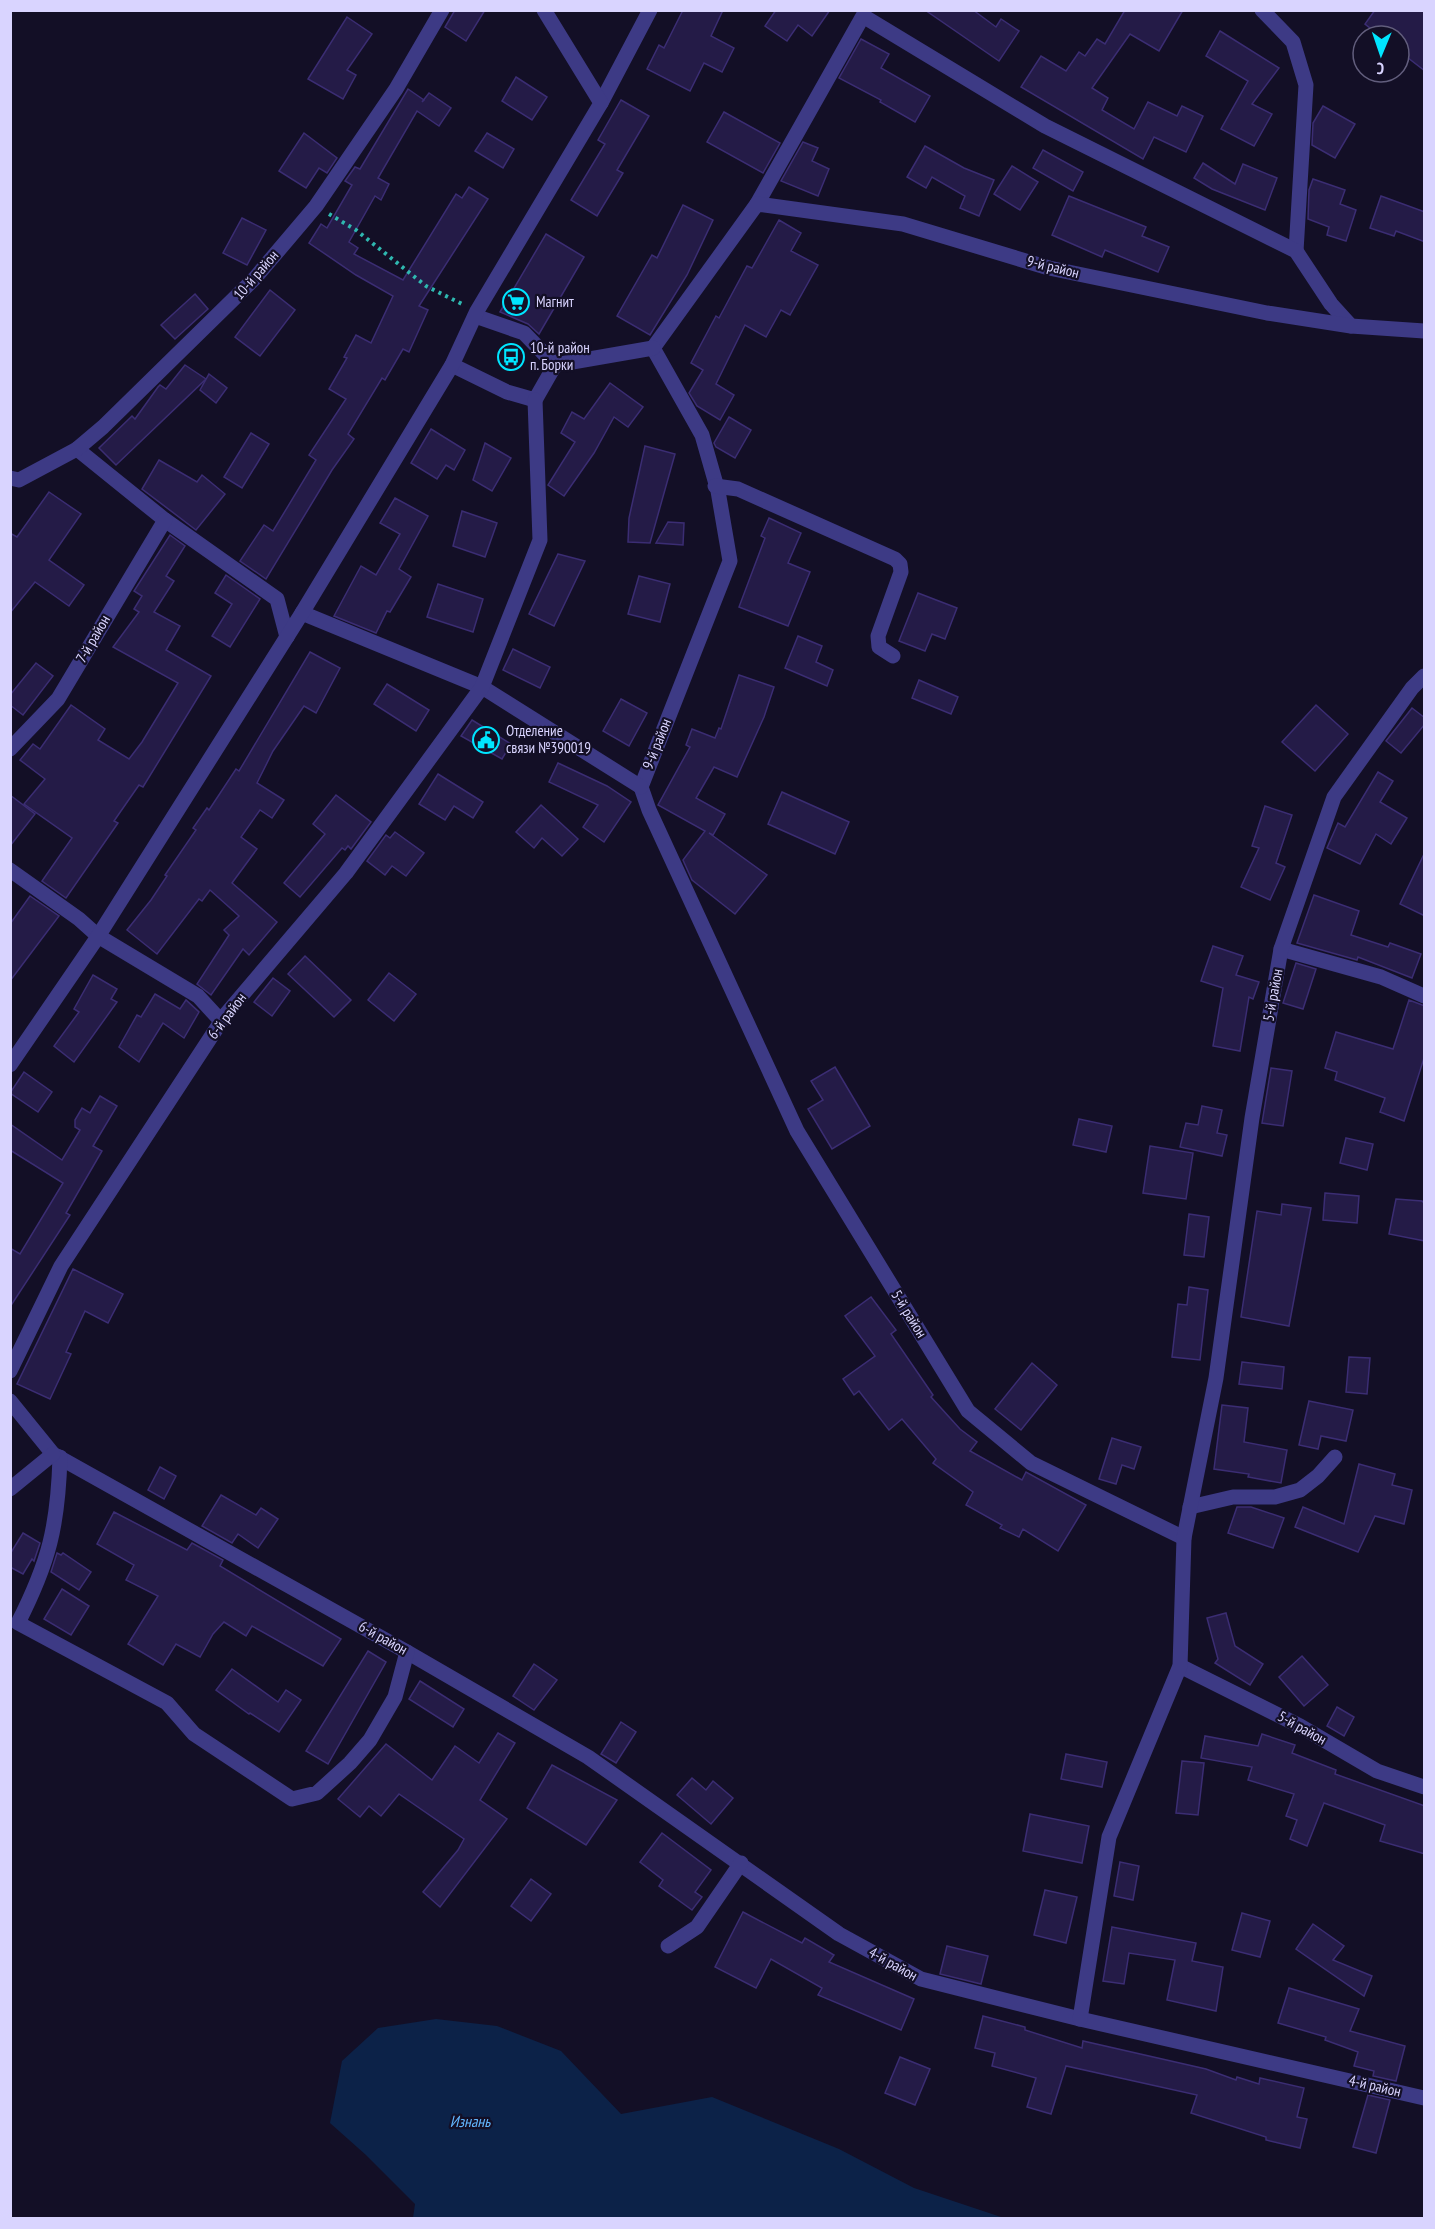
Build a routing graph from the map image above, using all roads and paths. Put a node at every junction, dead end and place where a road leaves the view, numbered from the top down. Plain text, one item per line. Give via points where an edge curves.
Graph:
1 (442, 10) edge
2 (544, 10) edge
3 (650, 10) edge
4 (1262, 10) edge
5 (865, 13) edge
6 (601, 103) junction
7 (757, 204) junction
8 (316, 206) junction
9 (1296, 251) junction
10 (476, 314) junction
11 (1351, 326) junction
12 (1425, 331) edge
13 (653, 348) junction
14 (452, 365) junction
15 (555, 365) junction
16 (535, 400) junction
17 (77, 449) junction
18 (10, 478) edge
19 (715, 486) junction
20 (165, 520) junction
21 (302, 613) junction
22 (287, 637) junction
23 (893, 656) dead end
24 (1425, 676) edge
25 (482, 687) junction
26 (10, 750) edge
27 (641, 787) junction
28 (10, 870) edge
29 (98, 936) junction
30 (1281, 949) junction
31 (732, 996) joint
32 (1425, 996) edge
33 (221, 1021) junction
34 (10, 1065) edge
35 (10, 1371) edge
36 (10, 1401) edge
37 (57, 1455) junction
38 (1335, 1457) dead end
39 (10, 1489) edge
40 (1190, 1507) junction
41 (1184, 1538) junction
42 (14, 1621) edge
43 (407, 1652) junction
44 (1180, 1666) junction
45 (1425, 1787) edge
46 (741, 1863) junction
47 (759, 1876) joint
48 (668, 1946) dead end
49 (1080, 2019) junction
50 (1425, 2097) edge

1 - 8 street, 10-й район via 396,89
2 - 6 street
3 - 6 street
4 - 9 street via 1293,42 1305,85
5 - 7 street
5 - 9 street via 1045,126
6 - 10 street
7 - 11 street, 9-й район via 903,224 1049,268 1267,313
7 - 13 street
8 - 10 path via 356,230 426,286
8 - 17 street, 10-й район via 180,355
9 - 11 street
10 - 14 street
10 - 15 street via 524,333
11 - 12 street, 9-й район
13 - 15 street
13 - 19 street, 9-й район via 702,435
14 - 16 street via 507,392
14 - 21 street
15 - 16 street
16 - 25 street, 6-й район via 540,540
17 - 18 street, 10-й район via 19,480
17 - 20 street
19 - 23 street via 738,489 895,559 901,572 878,636 879,647
19 - 27 street, 9-й район via 730,561
20 - 22 street via 277,599
20 - 26 street, 7-й район via 58,699
21 - 22 street
21 - 25 street
22 - 29 street
24 - 30 street, 5-й район via 1412,688 1334,797
25 - 27 street
25 - 33 street, 6-й район via 346,873
27 - 31 street, 9-й район
28 - 29 street
29 - 33 street via 198,996
29 - 34 street
30 - 32 street, 5-й район via 1381,976
30 - 40 street, 5-й район via 1252,1118 1216,1378
31 - 41 street, 5-й район via 797,1131 968,1411 1030,1463
33 - 35 street, 6-й район via 62,1266
36 - 37 street, 6-й район
37 - 39 street
37 - 42 street via 59,1506 50,1550
37 - 43 street, 6-й район
38 - 40 street via 1300,1490 1275,1497 1233,1497
40 - 41 street, 5-й район
41 - 44 street, 5-й район
42 - 43 street via 167,1703 194,1734 292,1799 316,1793 369,1740 394,1697
43 - 46 street, 6-й район via 588,1757
44 - 45 street, 5-й район via 1300,1726 1377,1771
44 - 49 street, 5-й район via 1108,1837
46 - 47 street, 6-й район
46 - 48 street via 697,1927
47 - 49 street, 4-й район via 838,1934 921,1980
49 - 50 street, 4-й район

